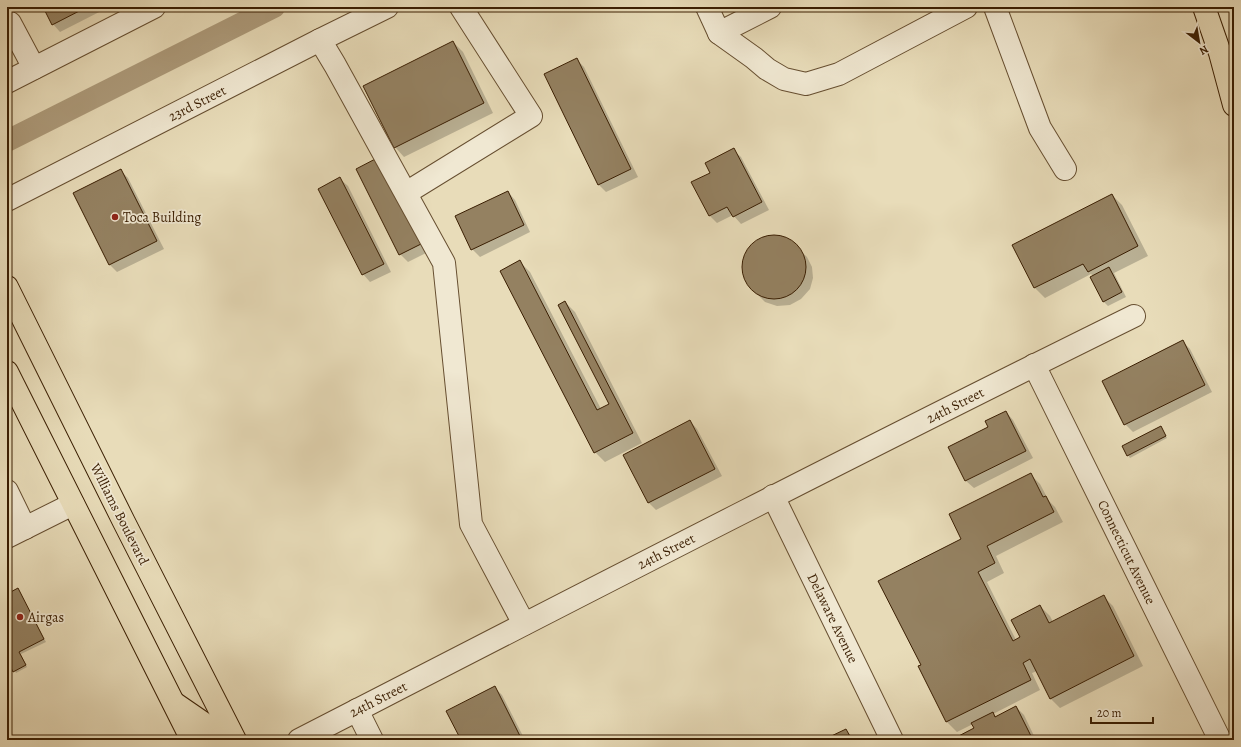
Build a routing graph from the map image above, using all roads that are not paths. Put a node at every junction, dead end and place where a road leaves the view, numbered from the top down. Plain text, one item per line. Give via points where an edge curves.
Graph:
1 (154, 7) edge
2 (387, 7) edge
3 (461, 7) edge
4 (707, 7) edge
5 (770, 7) edge
6 (966, 7) edge
7 (995, 7) edge
8 (1204, 7) edge
9 (8, 21) edge
10 (719, 33) junction
11 (320, 40) junction
12 (34, 68) junction
13 (7, 82) edge
14 (1234, 104) edge
15 (1065, 169) dead end
16 (406, 193) junction
17 (7, 200) edge
18 (7, 287) edge
19 (1134, 316) dead end
20 (1034, 365) junction
21 (7, 372) edge
22 (7, 491) edge
23 (773, 496) junction
24 (73, 504) junction
25 (16, 532) edge
26 (524, 624) junction
27 (173, 702) junction
28 (357, 710) junction
29 (192, 740) edge
30 (216, 740) edge
31 (235, 740) edge
32 (299, 740) edge
33 (372, 740) edge
34 (892, 740) edge
35 (1220, 740) edge

1 - 12 street
2 - 11 street, 23rd Street
3 - 16 street via 531,116
4 - 10 street
5 - 10 street
6 - 10 street via 839,74 806,84 784,79
7 - 15 street via 1040,128
8 - 14 main road
9 - 12 street
11 - 16 street
11 - 17 street, 23rd Street
12 - 13 street
16 - 26 street via 444,263 471,524
18 - 31 main road, Williams Boulevard
19 - 20 street, 24th Street
20 - 23 street, 24th Street
20 - 35 street, Connecticut Avenue
21 - 24 main road
22 - 25 street
23 - 26 street, 24th Street
23 - 34 street, Delaware Avenue
24 - 25 street
24 - 27 main road
26 - 28 street, 24th Street
27 - 29 main road
27 - 30 main road via 206,725
28 - 32 street, 24th Street
28 - 33 street

